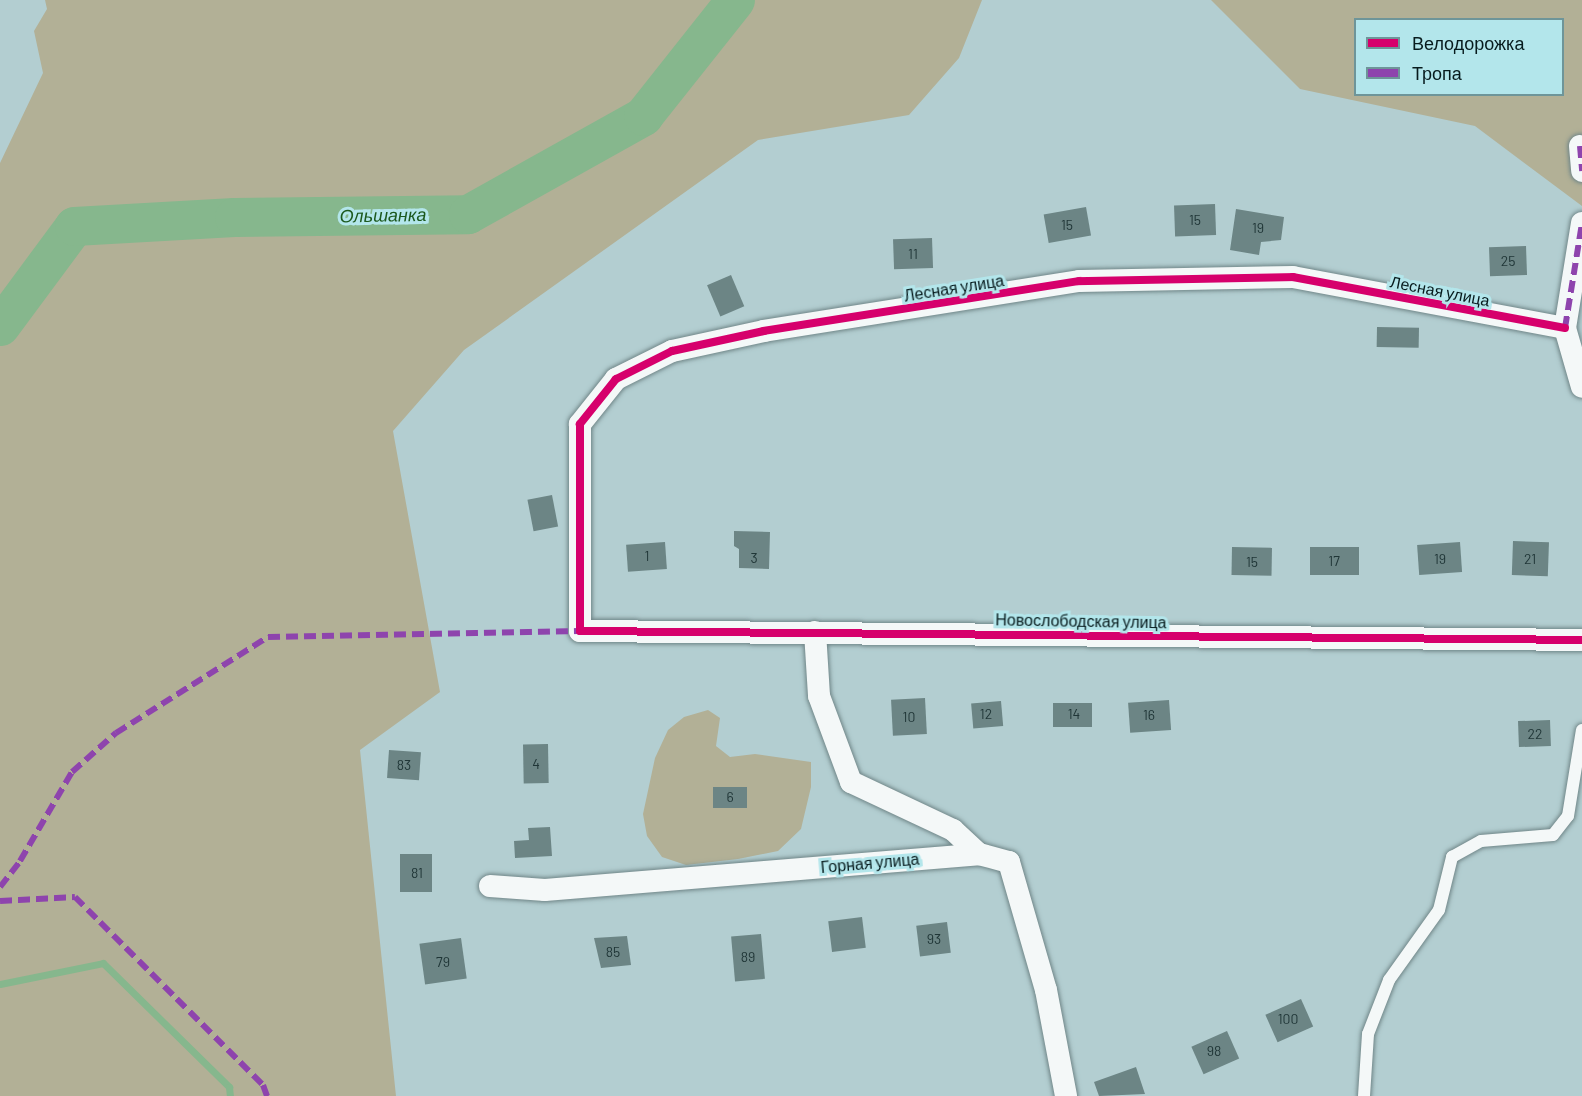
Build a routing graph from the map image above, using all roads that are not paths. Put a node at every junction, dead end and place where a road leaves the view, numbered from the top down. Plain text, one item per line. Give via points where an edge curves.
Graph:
1 (1580, 146) dead end
2 (1582, 171) edge
3 (1582, 223) edge
4 (1564, 328) junction
5 (1582, 387) edge
6 (580, 631) joint
7 (815, 632) junction
8 (1582, 640) edge
9 (1582, 730) edge
10 (979, 854) junction
11 (490, 886) dead end
12 (1066, 1096) edge
13 (1364, 1096) edge

1 - 2 street
3 - 4 street
4 - 5 street
4 - 6 street, Лесная улица via 1293,277 1079,282 764,331 672,351 616,379 580,424
6 - 7 street, Новослободская улица
7 - 8 street, Новослободская улица
7 - 10 street via 819,696 851,782 952,830
9 - 13 lane via 1568,816 1553,835 1481,841 1452,857 1439,910 1389,980 1368,1034
10 - 11 street, Горная улица via 545,890
10 - 12 street, Горная улица via 1009,862 1046,990

